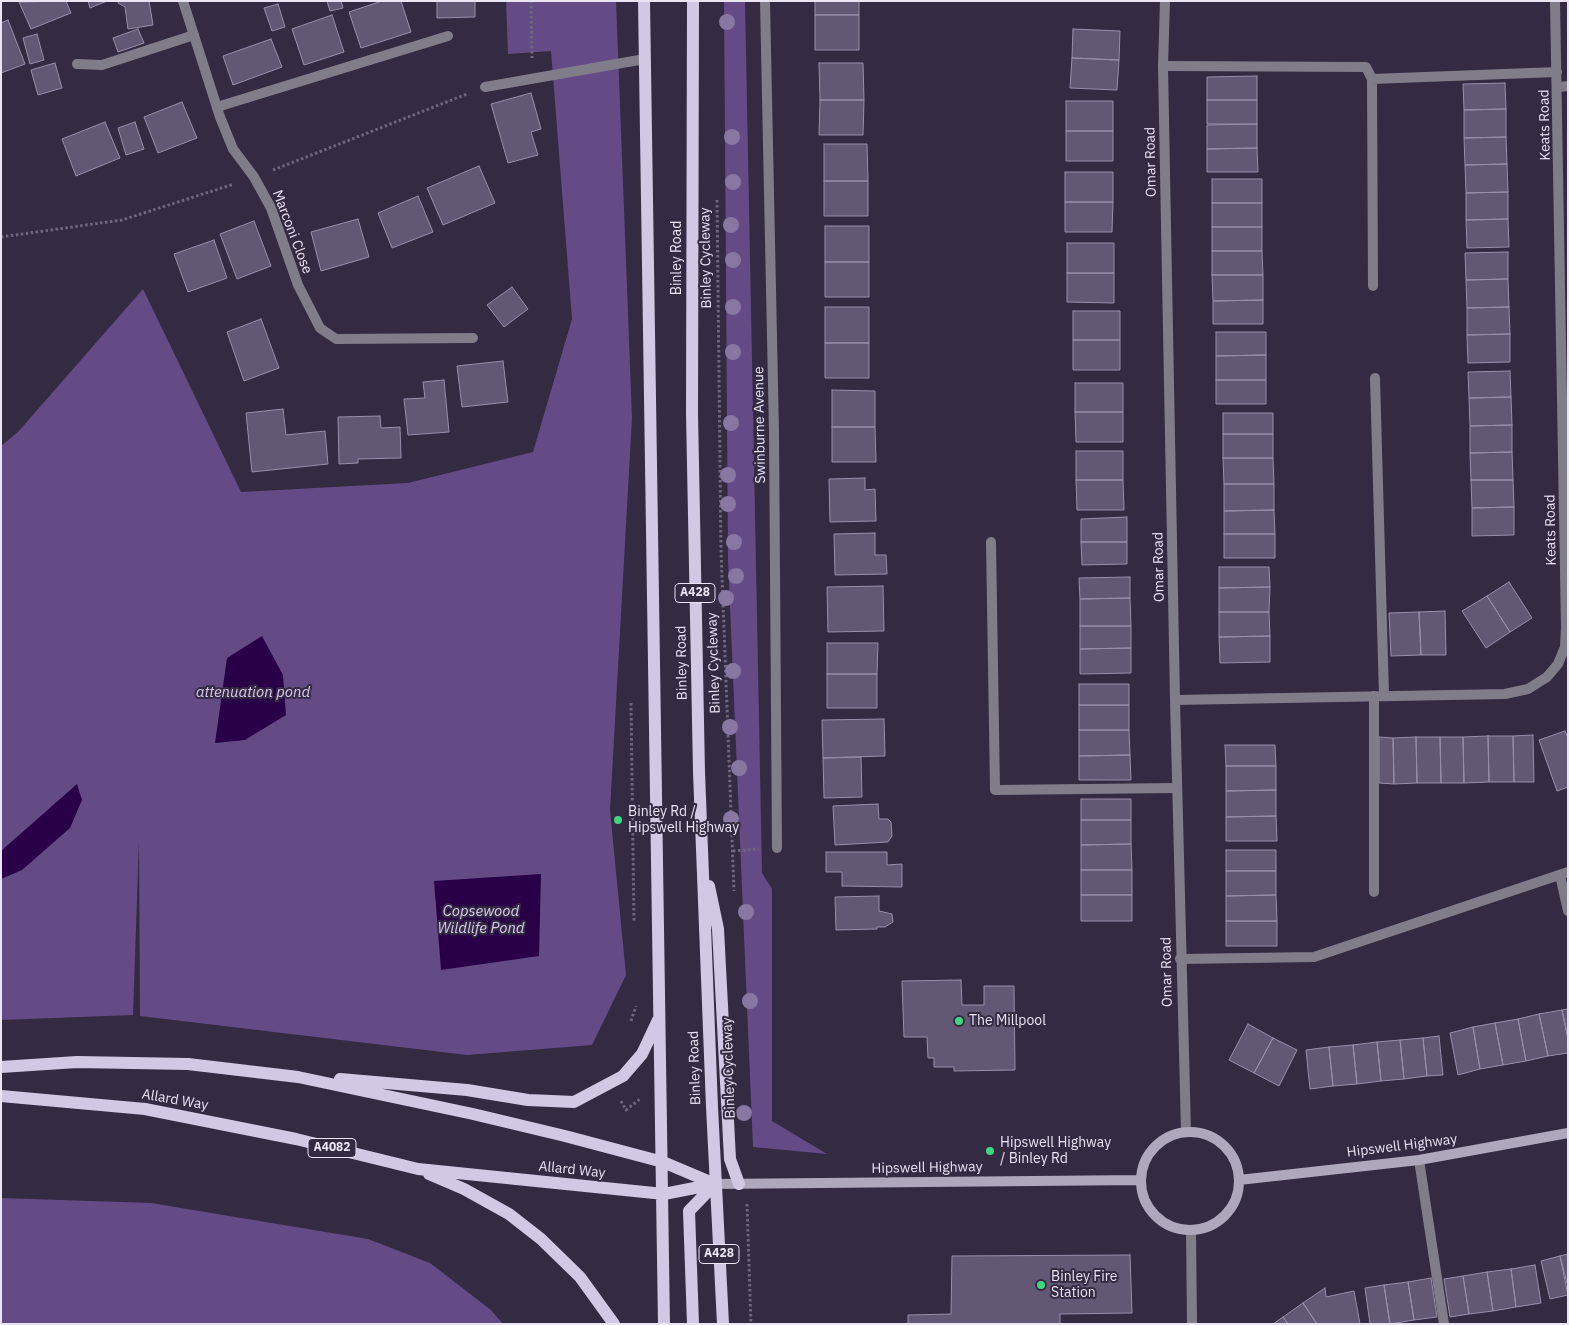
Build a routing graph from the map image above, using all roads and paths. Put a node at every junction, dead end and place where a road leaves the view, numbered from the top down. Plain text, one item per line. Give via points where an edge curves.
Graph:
1 (183, 1) edge
2 (531, 1) edge
3 (644, 1) edge
4 (693, 1) edge
5 (765, 1) edge
6 (1165, 1) edge
7 (1555, 1) edge
8 (194, 35) junction
9 (448, 36) dead end
10 (645, 59) junction
11 (77, 64) dead end
12 (1163, 66) junction
13 (1557, 72) junction
14 (532, 78) junction
15 (1372, 79) junction
16 (485, 87) joint
17 (1563, 87) edge
18 (217, 108) junction
19 (254, 177) junction
20 (716, 191) dead end
21 (1, 237) edge
22 (1373, 286) dead end
23 (473, 338) dead end
24 (1375, 378) dead end
25 (1566, 440) edge
26 (991, 542) dead end
27 (1567, 628) edge
28 (1379, 696) junction
29 (1175, 700) junction
30 (1177, 788) junction
31 (777, 848) dead end
32 (702, 852) junction
33 (1564, 874) edge
34 (1374, 892) dead end
35 (734, 900) dead end
36 (1568, 911) edge
37 (1180, 959) junction
38 (660, 1014) junction
39 (1, 1067) edge
40 (298, 1077) junction
41 (1, 1096) edge
42 (1186, 1131) junction
43 (1568, 1133) edge
44 (1419, 1160) junction
45 (663, 1162) junction
46 (418, 1169) junction
47 (1140, 1180) junction
48 (1239, 1180) junction
49 (715, 1184) junction
50 (743, 1184) junction
51 (664, 1194) junction
52 (1191, 1230) junction
53 (614, 1324) edge
54 (664, 1324) edge
55 (693, 1324) edge
56 (723, 1324) edge
57 (751, 1324) edge
58 (1192, 1324) edge
59 (1444, 1324) edge

1 - 8 street, Marconi Close
2 - 14 path
3 - 10 main road, Binley Road
4 - 32 main road, Binley Road / A428 via 692,412
5 - 31 street, Swinburne Avenue via 774,433
6 - 12 street, Omar Road
7 - 13 street, Keats Road
8 - 11 street via 102,65
8 - 18 street, Marconi Close
9 - 18 street
10 - 14 street
10 - 38 main road, Binley Road
12 - 15 street via 1366,67
12 - 29 street, Omar Road
13 - 15 street
13 - 17 street, Keats Road
14 - 16 street
15 - 22 street
16 - 19 path
17 - 25 street, Keats Road
18 - 19 street, Marconi Close via 233,149
19 - 21 path via 122,220
19 - 23 street, Marconi Close via 271,208 298,285 320,328 336,339
20 - 35 path, Binley Cycleway via 721,550
24 - 28 street
25 - 27 street, Keats Road
26 - 30 street via 995,790
27 - 28 street, Keats Road via 1565,647 1558,664 1547,677 1528,689 1505,694
28 - 29 street, Keats Road
28 - 34 street
29 - 30 street, Omar Road
30 - 37 street, Omar Road
32 - 49 main road, Binley Road / A428
32 - 50 main road via 718,929 730,1160
33 - 36 street
33 - 37 street via 1314,957
37 - 42 street, Omar Road
38 - 40 main road, Allard Way via 642,1054 623,1076 574,1102 528,1100 406,1083
38 - 45 main road, Binley Road
39 - 40 main road, Allard Way via 77,1062 188,1064
40 - 45 main road, Allard Way via 473,1114
41 - 46 main road, Allard Way / A4082 via 144,1109 296,1139
42 - 47 street via 1164,1139 1154,1147 1144,1162
42 - 48 street via 1203,1133 1223,1145 1233,1158
43 - 44 street, Hipswell Highway
44 - 48 street, Hipswell Highway
44 - 59 street
45 - 49 main road, Allard Way
45 - 51 main road, Binley Road
46 - 51 main road, Allard Way / A4082
46 - 53 main road via 485,1200 540,1238 580,1278
47 - 50 street, Hipswell Highway
47 - 52 street via 1142,1196 1154,1215 1170,1227
48 - 52 street via 1235,1200 1224,1216 1212,1226
49 - 50 street, Hipswell Highway
49 - 51 main road, Allard Way / A4082
49 - 55 main road via 689,1211
49 - 56 main road, Binley Road / A428
50 - 57 path
51 - 54 main road, Binley Road
52 - 58 street

